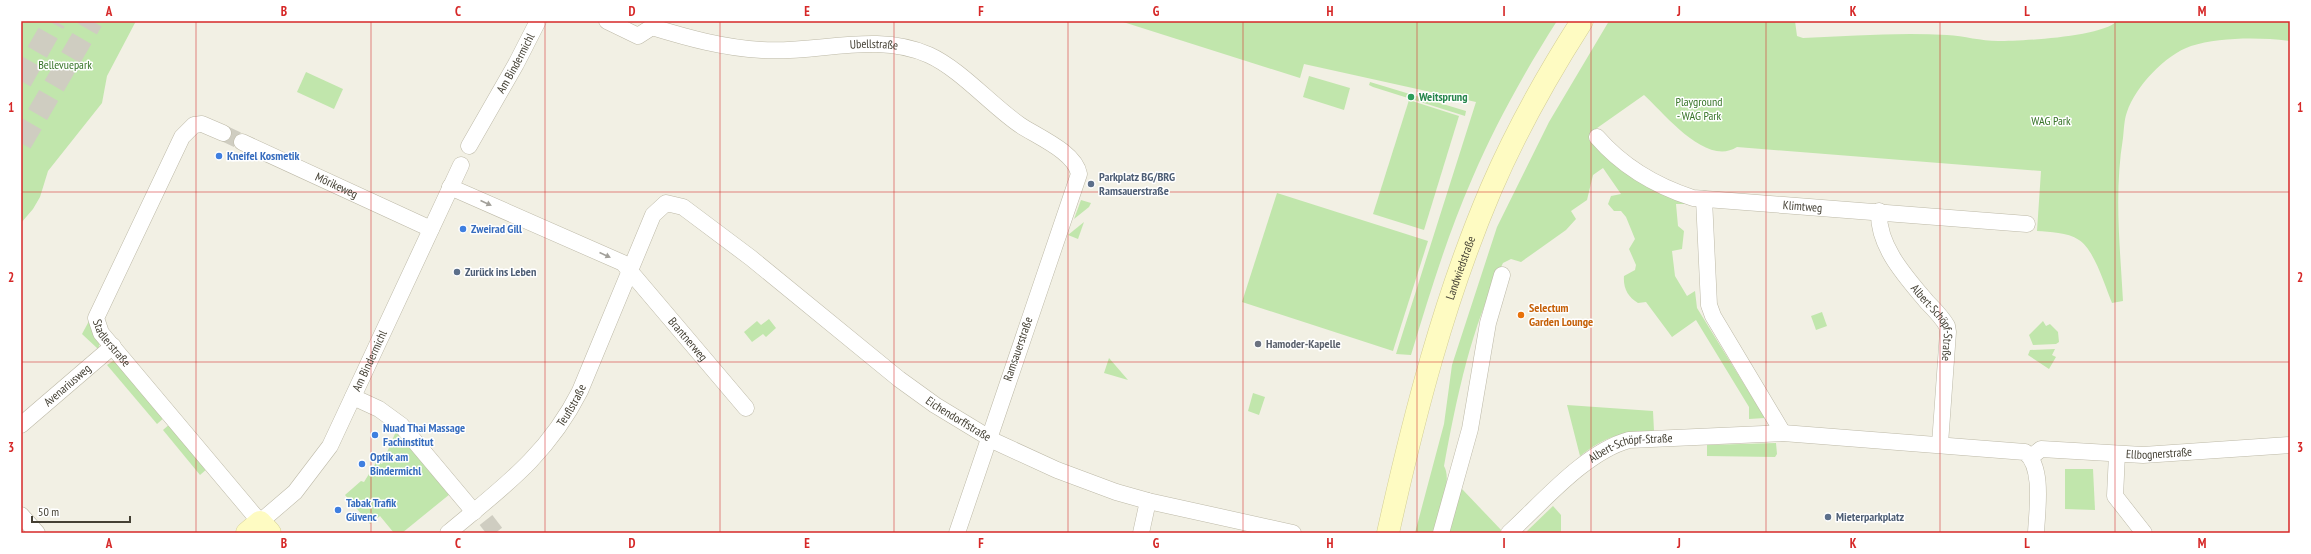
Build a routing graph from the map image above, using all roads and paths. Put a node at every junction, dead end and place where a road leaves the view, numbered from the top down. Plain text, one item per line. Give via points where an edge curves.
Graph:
1 (538, 21) edge
2 (607, 21) edge
3 (1582, 21) edge
4 (223, 134) tunnel mouth
5 (1597, 137) dead end
6 (242, 142) tunnel mouth
7 (469, 146) dead end
8 (460, 165) dead end
9 (1077, 166) joint
10 (450, 187) junction
11 (1704, 199) junction
12 (675, 204) joint
13 (1879, 212) junction
14 (2027, 224) dead end
15 (431, 229) junction
16 (630, 271) junction
17 (1502, 274) dead end
18 (113, 346) junction
19 (353, 396) junction
20 (746, 408) dead end
21 (21, 425) edge
22 (1783, 432) junction
23 (988, 437) junction
24 (1940, 444) junction
25 (2290, 445) edge
26 (2116, 454) junction
27 (2031, 457) junction
28 (1148, 501) junction
29 (21, 514) edge
30 (479, 514) junction
31 (259, 529) edge
32 (37, 533) edge
33 (448, 533) edge
34 (957, 533) edge
35 (1141, 533) edge
36 (1293, 533) edge
37 (1388, 533) edge
38 (1441, 533) edge
39 (1509, 533) edge
40 (2036, 533) edge
41 (2144, 533) edge

1 - 7 street, Am Bindermichl
2 - 9 street, Ubellstraße via 638,36 652,27 724,46 763,50 886,43 907,47 930,56 950,69 1019,125 1065,154
3 - 37 main road, Landwiedstraße via 1511,148 1466,253 1430,367
4 - 18 street, Stadlerstraße via 202,124 194,125 176,148 96,318 101,333
5 - 11 street, Klimtweg via 1619,159 1647,179 1678,193
6 - 15 street, Mörikeweg
8 - 10 street, Am Bindermichl
9 - 23 street, Ramsauerstraße via 1079,174
10 - 15 street, Am Bindermichl
10 -> 16 street via 623,263
11 - 13 street, Klimtweg
11 - 22 street via 1709,305 1713,316
12 - 16 street, Teuflstraße via 666,203 653,215
12 - 23 street, Eichendorffstraße via 683,207 751,258 899,379 935,405
13 - 14 street, Klimtweg
13 - 24 street, Albert-Schöpf-Straße via 1879,223 1891,254 1904,275 1947,326
15 - 19 street, Am Bindermichl
16 - 20 street, Brantnerweg
16 - 30 street, Teuflstraße via 567,416 535,458
17 - 38 street via 1488,322 1470,429
18 - 21 street, Avenariusweg
18 - 31 street, Stadlerstraße
19 - 30 street via 380,409 401,425
19 - 31 street, Am Bindermichl via 330,446 313,471
22 - 24 street, Albert-Schöpf-Straße
22 - 39 street, Albert-Schöpf-Straße via 1629,440 1619,443 1589,459
23 - 28 street, Eichendorffstraße via 1070,475
23 - 34 street, Ramsauerstraße
24 - 27 street, Albert-Schöpf-Straße via 2019,450
25 - 26 street, Ellbognerstraße via 2177,454
26 - 27 street, Ellbognerstraße via 2041,450
26 - 41 street via 2115,496
27 - 40 street via 2037,470
28 - 35 street
28 - 36 street, Eichendorffstraße
29 - 32 street
30 - 33 street, Teuflstraße

